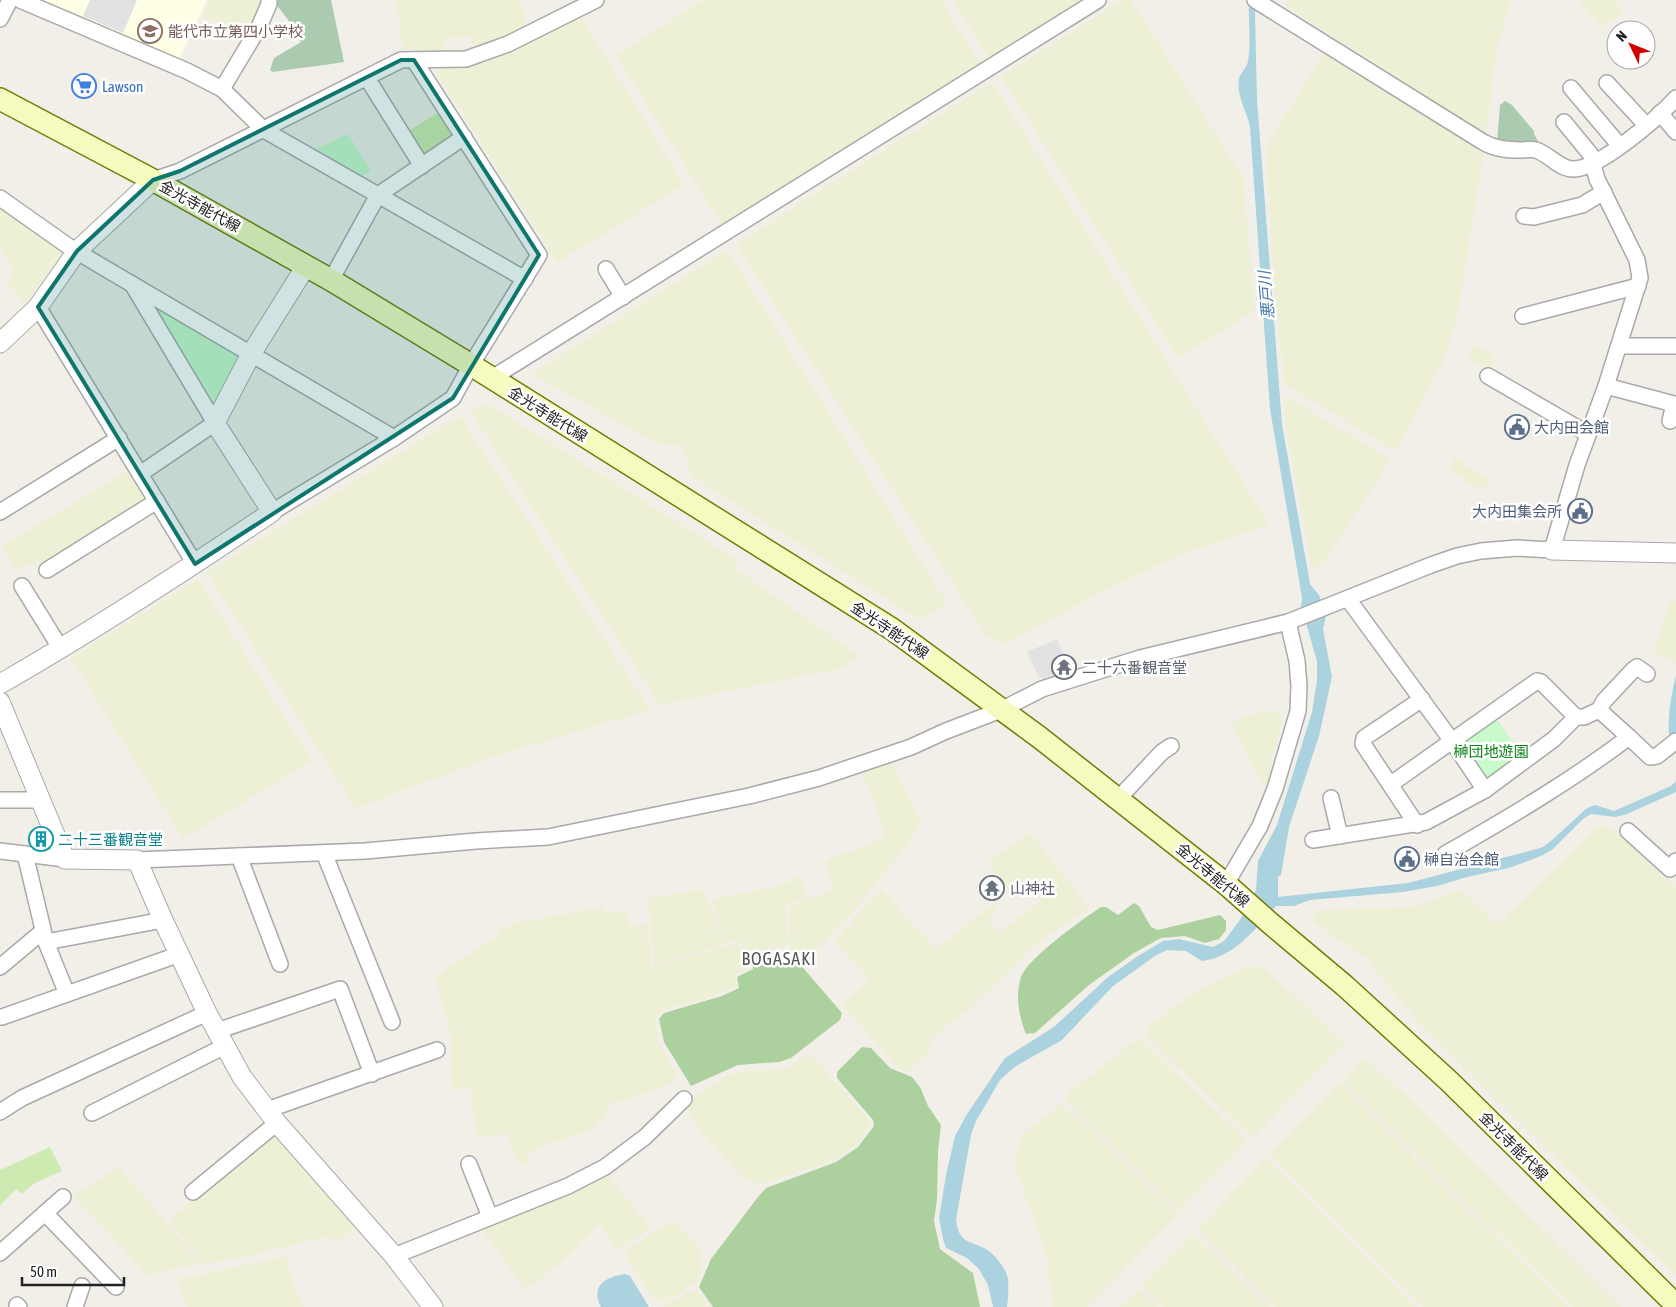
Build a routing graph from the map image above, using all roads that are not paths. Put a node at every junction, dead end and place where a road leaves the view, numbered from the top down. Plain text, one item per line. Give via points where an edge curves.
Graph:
1 (10, 0) edge
2 (20, 0) edge
3 (269, 0) edge
4 (596, 0) edge
5 (1098, 0) edge
6 (1257, 1) edge
7 (582, 4) edge
8 (0, 19) edge
9 (414, 60) junction
10 (367, 78) junction
11 (1606, 83) dead end
12 (1571, 88) dead end
13 (222, 89) junction
14 (1676, 98) edge
15 (0, 99) edge
16 (1660, 113) junction
17 (1564, 122) dead end
18 (1646, 125) junction
19 (264, 130) junction
20 (1676, 132) edge
21 (464, 137) junction
22 (1620, 146) junction
23 (1596, 161) junction
24 (422, 166) junction
25 (153, 180) junction
26 (1604, 192) junction
27 (378, 196) junction
28 (0, 198) edge
29 (1524, 216) dead end
30 (77, 251) junction
31 (306, 266) junction
32 (606, 269) dead end
33 (525, 279) junction
34 (331, 280) junction
35 (130, 281) junction
36 (1638, 286) junction
37 (623, 298) junction
38 (38, 307) junction
39 (1523, 316) dead end
40 (1, 339) edge
41 (1620, 346) junction
42 (1676, 346) edge
43 (251, 354) junction
44 (471, 365) junction
45 (1488, 376) dead end
46 (492, 378) junction
47 (1606, 386) junction
48 (1670, 421) dead end
49 (216, 423) junction
50 (1588, 434) junction
51 (119, 438) junction
52 (394, 438) junction
53 (140, 474) junction
54 (157, 501) junction
55 (0, 512) edge
56 (272, 512) junction
57 (1552, 550) junction
58 (1676, 553) edge
59 (195, 564) junction
60 (47, 570) dead end
61 (22, 586) dead end
62 (1348, 599) junction
63 (1288, 622) junction
64 (61, 649) junction
65 (1647, 674) dead end
66 (0, 684) edge
67 (1422, 699) junction
68 (0, 702) edge
69 (1001, 710) junction
70 (1599, 710) junction
71 (1576, 717) junction
72 (1629, 737) junction
73 (1452, 741) junction
74 (1673, 743) edge
75 (1171, 746) dead end
76 (1391, 784) junction
77 (1485, 790) junction
78 (1330, 798) dead end
79 (1118, 799) junction
80 (0, 800) edge
81 (42, 800) junction
82 (1417, 824) junction
83 (1628, 831) dead end
84 (1340, 836) junction
85 (1313, 840) dead end
86 (0, 851) edge
87 (324, 853) junction
88 (25, 854) junction
89 (1445, 854) dead end
90 (239, 856) junction
91 (65, 859) junction
92 (137, 860) junction
93 (1676, 861) edge
94 (1234, 891) junction
95 (163, 920) junction
96 (45, 936) junction
97 (180, 954) junction
98 (280, 964) dead end
99 (0, 966) edge
100 (67, 994) junction
101 (208, 1012) junction
102 (2, 1017) dead end
103 (392, 1022) dead end
104 (221, 1039) junction
105 (437, 1050) dead end
106 (372, 1074) junction
107 (684, 1099) dead end
108 (0, 1112) edge
109 (92, 1114) dead end
110 (272, 1116) junction
111 (469, 1164) dead end
112 (193, 1192) dead end
113 (63, 1197) dead end
114 (45, 1213) junction
115 (490, 1217) junction
116 (0, 1253) edge
117 (394, 1256) junction
118 (82, 1286) dead end
119 (116, 1287) dead end
120 (1676, 1305) edge
121 (75, 1307) edge
122 (433, 1307) edge

1 - 8 street
2 - 13 street
3 - 13 street via 259,27
4 - 7 street
5 - 37 street
6 - 23 street via 1492,147 1535,150 1574,169
7 - 9 street via 508,44 466,59
9 - 10 street via 401,60
9 - 21 street
10 - 19 street
10 - 24 street
11 - 18 street
12 - 22 street
13 - 19 street
14 - 16 street
15 - 25 main road, 金光寺能代線
16 - 18 street
16 - 20 street
17 - 23 street
18 - 22 street
19 - 25 street via 180,171
19 - 27 street
21 - 24 street
21 - 33 street via 538,255
22 - 23 street
23 - 26 street via 1594,168
24 - 27 street
25 - 30 street
25 - 31 main road, 金光寺能代線
26 - 29 street via 1582,205 1534,217
26 - 36 street via 1637,260
27 - 33 street
27 - 34 street
28 - 30 street
30 - 35 street
30 - 38 street
31 - 34 main road, 金光寺能代線
31 - 43 street
32 - 37 street
33 - 44 street
34 - 44 main road, 金光寺能代線
35 - 43 street
35 - 49 street
36 - 39 street
36 - 41 street
37 - 46 street
38 - 40 street
38 - 51 street
41 - 42 street
41 - 47 street
43 - 49 street
43 - 52 street
44 - 46 main road, 金光寺能代線
44 - 52 street via 453,398
45 - 50 street
46 - 69 main road, 金光寺能代線 via 892,629
47 - 48 street via 1674,404
47 - 50 street
49 - 53 street
49 - 56 street
50 - 57 street
51 - 53 street
51 - 55 street
52 - 56 street
53 - 54 street
54 - 59 street
54 - 60 street
56 - 59 street
57 - 58 street
57 - 62 street via 1481,551 1431,565
59 - 64 street
61 - 64 street
62 - 63 street
62 - 67 street
63 - 69 street via 1140,658 1042,689
63 - 94 street via 1297,661 1298,711 1275,789
64 - 66 street
65 - 70 street via 1634,669
67 - 73 street
67 - 76 street via 1364,738 1363,744
68 - 81 street
69 - 79 main road, 金光寺能代線
69 - 87 street via 911,747 819,778 715,803 548,837
70 - 71 street
70 - 72 street
71 - 73 street via 1537,681
71 - 77 street via 1554,739
72 - 74 street via 1650,757 1657,756
72 - 89 street via 1526,807
73 - 76 street
73 - 77 street
75 - 79 street
76 - 82 street
77 - 82 street
78 - 84 street
79 - 94 main road, 金光寺能代線
80 - 81 street
81 - 91 street
82 - 84 street
83 - 93 street via 1670,869
84 - 85 street
86 - 88 street
87 - 90 street
87 - 103 street
88 - 91 street
88 - 96 street
90 - 92 street
90 - 98 street
91 - 92 street
92 - 95 street
94 - 120 main road, 金光寺能代線 via 1450,1082
95 - 96 street
95 - 97 street
96 - 99 street
96 - 100 street
97 - 100 street
97 - 101 street
100 - 102 street
101 - 104 street
101 - 108 street via 22,1098
104 - 106 street via 340,989
104 - 109 street
104 - 110 street via 242,1077
105 - 106 street
106 - 110 street
107 - 115 street via 645,1137 605,1167 568,1186
110 - 112 street
110 - 117 street
111 - 115 street
113 - 114 street
114 - 116 street
114 - 119 street
115 - 117 street
117 - 122 street
118 - 121 street

